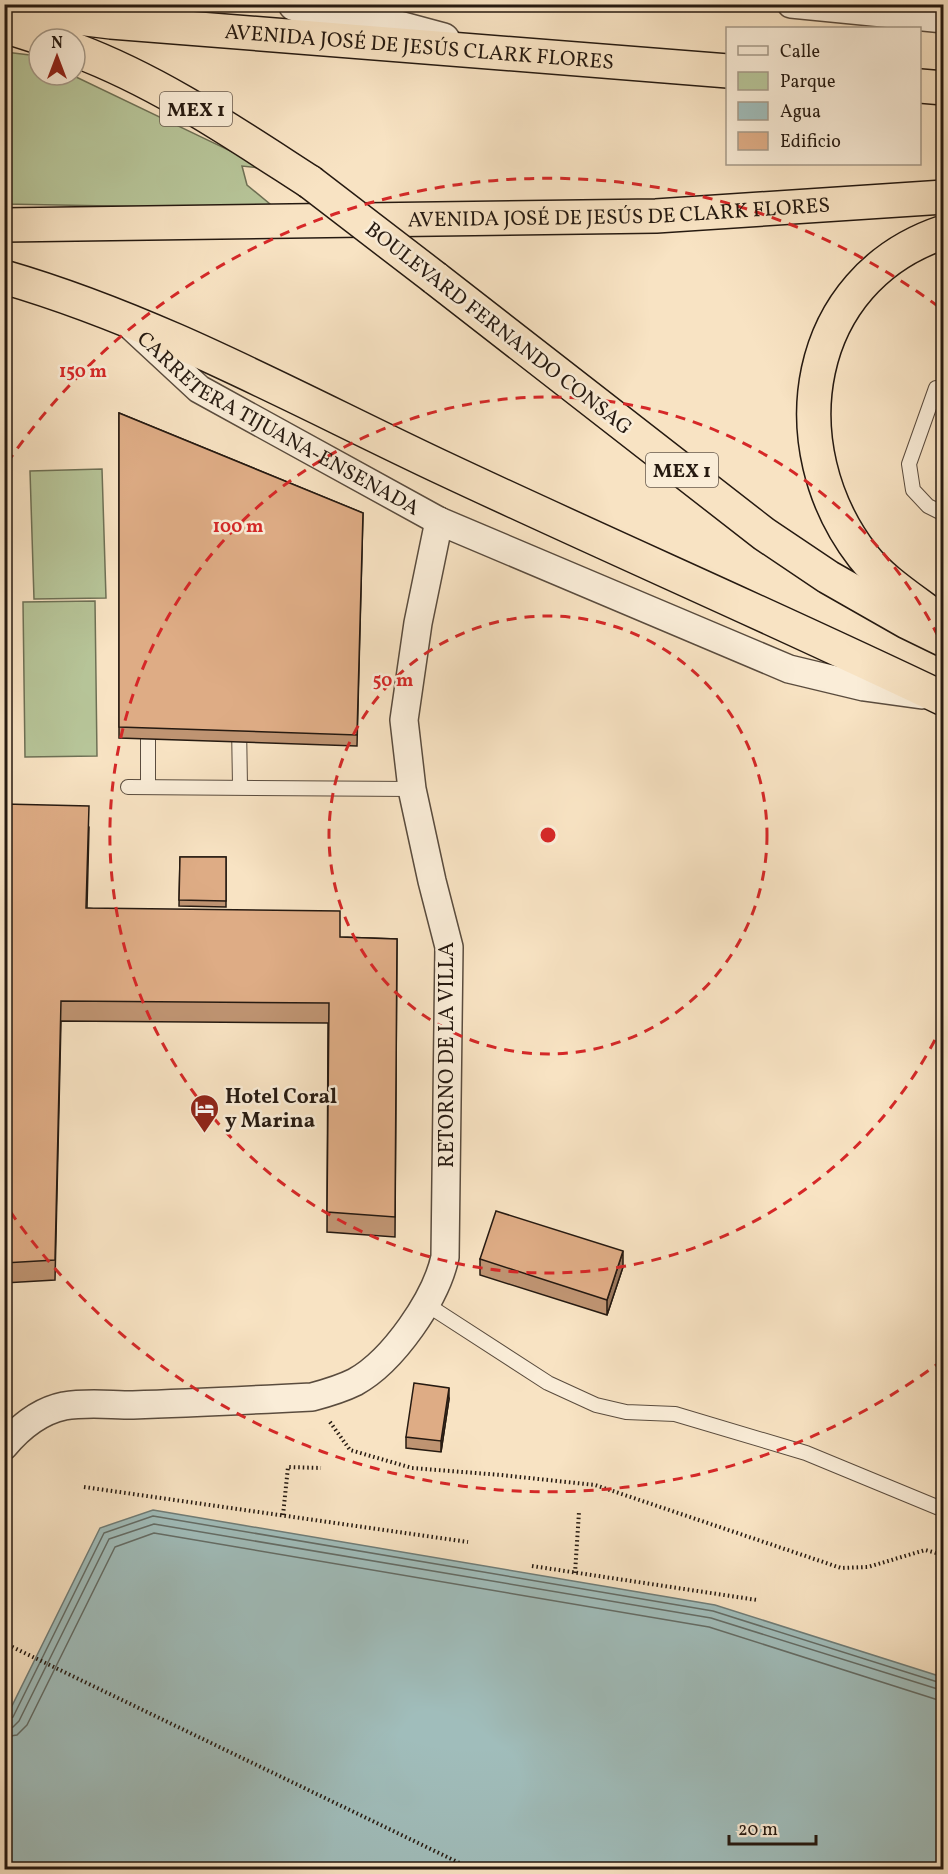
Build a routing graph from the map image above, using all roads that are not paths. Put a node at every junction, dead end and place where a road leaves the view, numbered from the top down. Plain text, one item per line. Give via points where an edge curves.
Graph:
1 (295, 4) edge
2 (791, 4) edge
3 (4, 9) edge
4 (944, 19) edge
5 (4, 26) edge
6 (27, 33) edge
7 (482, 51) junction
8 (87, 55) edge
9 (726, 71) edge
10 (921, 86) edge
11 (944, 88) edge
12 (944, 197) edge
13 (4, 225) edge
14 (944, 232) edge
15 (4, 277) edge
16 (123, 319) junction
17 (936, 388) dead end
18 (944, 514) edge
19 (439, 521) junction
20 (944, 624) edge
21 (944, 640) edge
22 (942, 698) edge
23 (148, 710) edge
24 (238, 712) edge
25 (240, 786) junction
26 (128, 787) dead end
27 (148, 787) junction
28 (412, 789) junction
29 (426, 1304) junction
30 (4, 1446) edge
31 (944, 1510) edge

1 - 7 street
2 - 4 street
3 - 7 highway, AVENIDA JOSÉ DE JESÚS CLARK FLORES via 111,22
5 - 6 highway
7 - 9 highway, AVENIDA JOSÉ DE JESÚS CLARK FLORES
8 - 21 highway, BOULEVARD FERNANDO CONSAG / MEX 1, bridge via 195,108 310,182 764,534 828,577
10 - 11 highway
12 - 13 highway, AVENIDA JOSÉ DE JESÚS DE CLARK FLORES via 656,216
14 - 20 highway via 877,269 841,310 822,355 814,400 814,430 826,487 859,549 894,585
15 - 16 highway
16 - 19 street, CARRETERA TIJUANA-ENSENADA via 199,389
16 - 22 highway via 189,345 445,469
17 - 18 lane via 909,464 913,490 928,506
19 - 22 street, CARRETERA TIJUANA-ENSENADA via 789,669 864,687
19 - 28 street, RETORNO DE LA VILLA via 418,623 404,720
23 - 27 lane
24 - 25 lane
25 - 27 lane
25 - 28 lane
26 - 27 lane
28 - 29 street, RETORNO DE LA VILLA via 449,948 445,1257 440,1278
29 - 30 street, RETORNO DE LA VILLA via 393,1351 357,1381 336,1391 312,1397 63,1406 36,1416
29 - 31 lane via 548,1383 596,1405 626,1412 675,1414 774,1443

